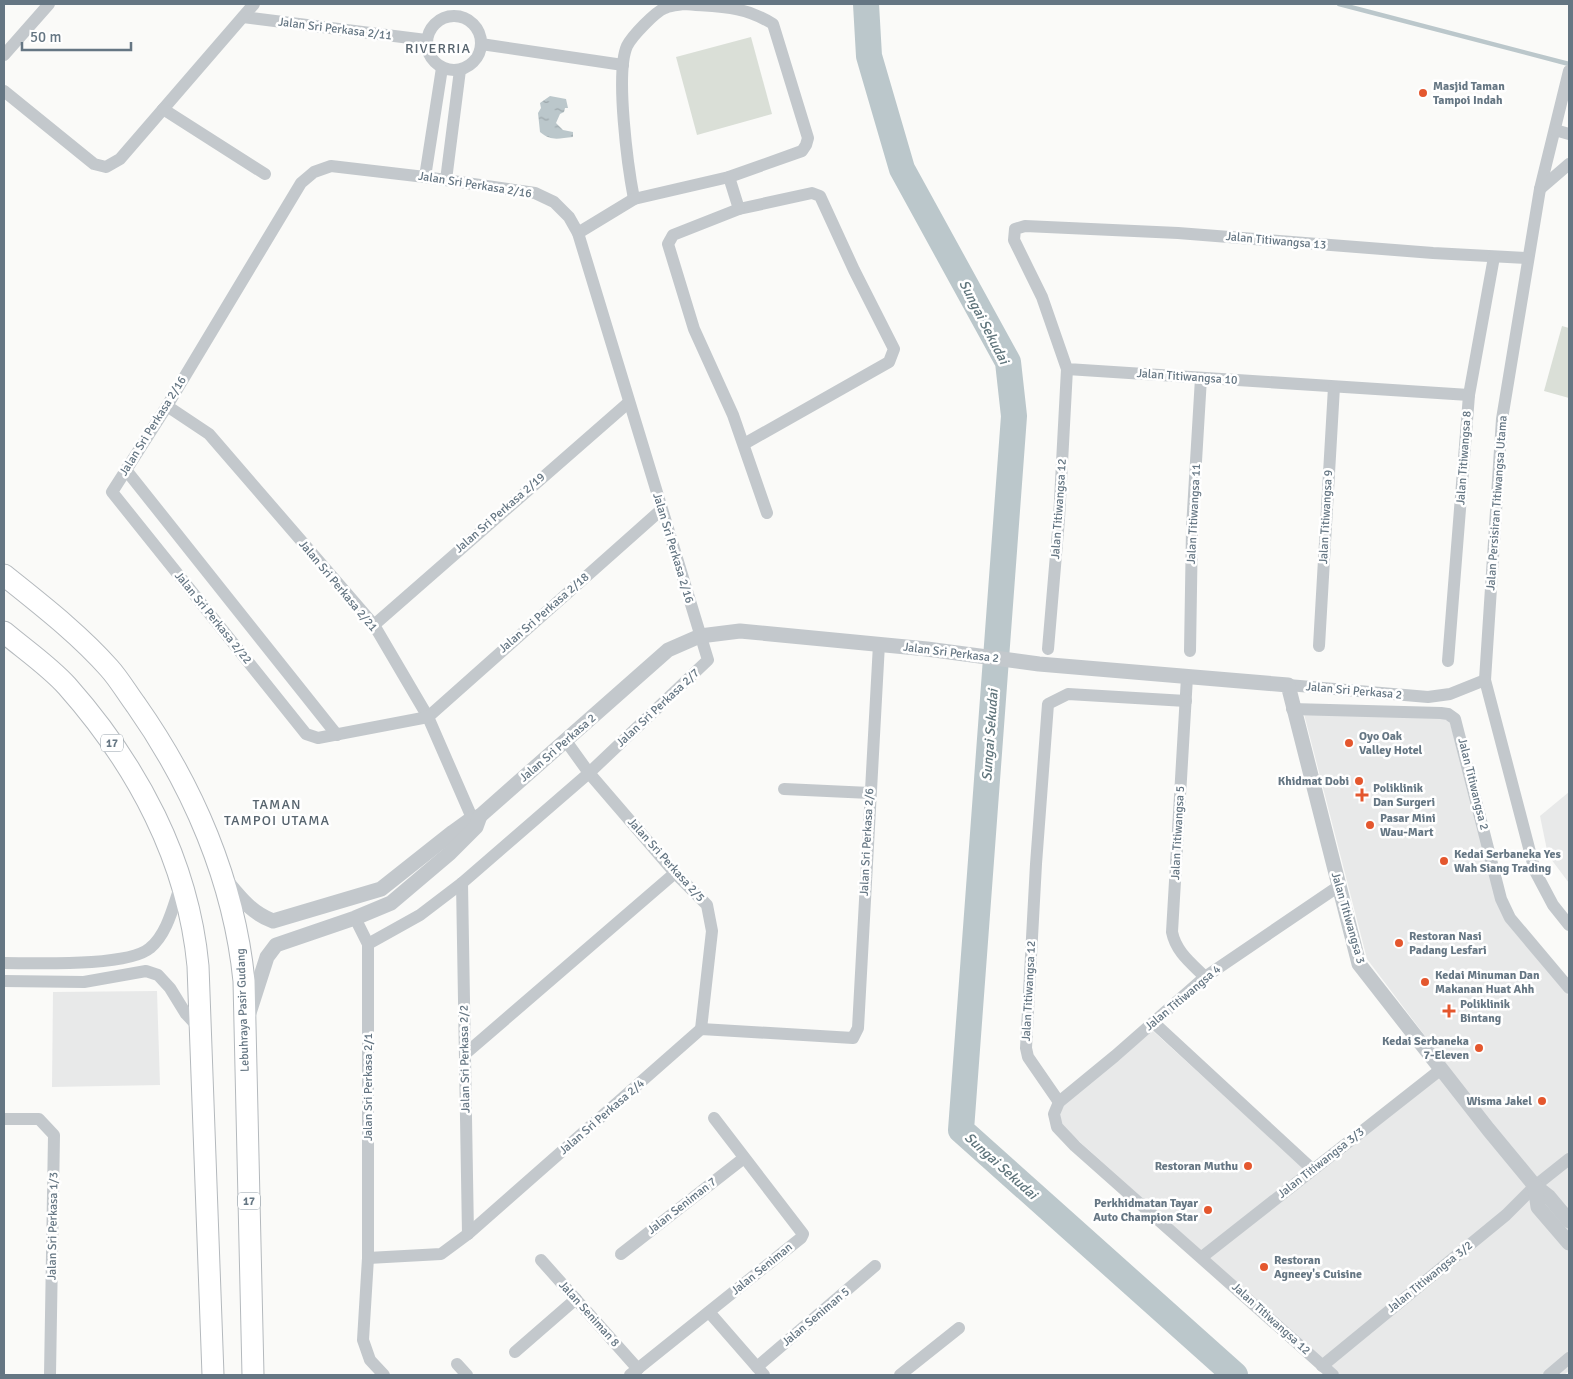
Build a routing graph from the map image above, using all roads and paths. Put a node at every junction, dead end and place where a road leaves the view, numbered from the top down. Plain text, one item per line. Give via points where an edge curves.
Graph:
1 (48, 4) edge
2 (254, 4) edge
3 (663, 6) edge
4 (243, 17) junction
5 (426, 40) junction
6 (481, 44) junction
7 (4, 55) edge
8 (623, 65) junction
9 (442, 68) junction
10 (460, 70) junction
11 (1568, 74) edge
12 (4, 91) edge
13 (163, 109) junction
14 (1555, 130) junction
15 (1569, 134) edge
16 (1569, 164) edge
17 (265, 174) dead end
18 (425, 177) junction
19 (729, 177) junction
20 (446, 180) junction
21 (1540, 190) junction
22 (634, 199) junction
23 (739, 210) junction
24 (578, 233) junction
25 (1494, 257) junction
26 (1527, 258) junction
27 (1067, 369) junction
28 (1201, 378) junction
29 (1334, 387) junction
30 (1469, 395) junction
31 (628, 403) junction
32 (167, 406) junction
33 (744, 444) junction
34 (126, 470) junction
35 (112, 492) joint
36 (662, 510) junction
37 (767, 513) dead end
38 (4, 575) edge
39 (374, 625) junction
40 (4, 632) edge
41 (700, 636) junction
42 (879, 644) junction
43 (1319, 646) dead end
44 (1048, 649) dead end
45 (1190, 651) dead end
46 (1448, 661) dead end
47 (1187, 677) junction
48 (1485, 680) junction
49 (1288, 685) junction
50 (1186, 701) junction
51 (1292, 709) junction
52 (428, 717) junction
53 (337, 735) junction
54 (566, 741) junction
55 (589, 773) junction
56 (784, 789) dead end
57 (870, 793) junction
58 (476, 821) junction
59 (675, 873) junction
60 (222, 875) junction
61 (182, 881) junction
62 (462, 883) junction
63 (1339, 886) junction
64 (355, 918) junction
65 (1569, 925) edge
66 (368, 944) junction
67 (4, 963) edge
68 (1205, 977) junction
69 (4, 981) edge
70 (1569, 988) edge
71 (1154, 1023) junction
72 (244, 1026) junction
73 (701, 1029) junction
74 (201, 1030) junction
75 (466, 1054) junction
76 (1440, 1070) junction
77 (1059, 1102) junction
78 (714, 1118) dead end
79 (4, 1119) edge
80 (744, 1158) junction
81 (1569, 1159) edge
82 (1312, 1169) junction
83 (1535, 1186) junction
84 (1569, 1221) edge
85 (468, 1234) junction
86 (1569, 1243) edge
87 (621, 1254) dead end
88 (1202, 1257) junction
89 (368, 1258) junction
90 (541, 1260) dead end
91 (875, 1266) dead end
92 (576, 1299) junction
93 (708, 1312) junction
94 (959, 1328) dead end
95 (515, 1352) dead end
96 (1569, 1358) edge
97 (457, 1364) dead end
98 (1322, 1366) junction
99 (761, 1371) edge
100 (634, 1372) edge
101 (50, 1375) edge
102 (213, 1375) edge
103 (253, 1375) edge
104 (384, 1375) edge
105 (467, 1375) edge
106 (900, 1375) edge
107 (1333, 1375) edge
108 (1549, 1375) edge

1 - 7 street
2 - 4 street
3 - 8 street via 627,46
3 - 19 street via 728,7 754,12 773,24 808,138 806,145 802,151
4 - 5 street, Jalan Sri Perkasa 2/11
4 - 13 street
5 - 6 street via 434,23 451,15 469,20 480,35
5 - 9 street via 430,56
6 - 8 street
6 - 10 street via 475,61
8 - 22 street via 627,163
9 - 10 street
9 - 18 street
10 - 20 street
11 - 14 street, Jalan Persisiran Titiwangsa Utama
12 - 13 street via 94,164 106,167 120,159
13 - 17 street
14 - 15 street
14 - 21 street, Jalan Persisiran Titiwangsa Utama
16 - 21 street
18 - 20 street, Jalan Sri Perkasa 2/16
18 - 32 street, Jalan Sri Perkasa 2/16 via 331,166 314,172 301,183
19 - 22 street
19 - 23 street
20 - 24 street, Jalan Sri Perkasa 2/16 via 535,193 554,202 569,217
21 - 26 street, Jalan Persisiran Titiwangsa Utama
22 - 24 street
23 - 33 street via 673,235 668,244 694,329
23 - 33 street via 812,193 820,196 894,349 889,362
24 - 31 street, Jalan Sri Perkasa 2/16
25 - 26 street, Jalan Titiwangsa 13
25 - 27 street, Jalan Titiwangsa 13 via 1178,233 1025,226 1015,229 1014,240 1042,297
25 - 30 street, Jalan Titiwangsa 8
26 - 48 street, Jalan Persisiran Titiwangsa Utama via 1502,419
27 - 28 street, Jalan Titiwangsa 10
27 - 44 street, Jalan Titiwangsa 12
28 - 29 street, Jalan Titiwangsa 10
28 - 45 street, Jalan Titiwangsa 11 via 1192,528
29 - 30 street, Jalan Titiwangsa 10
29 - 43 street, Jalan Titiwangsa 9
30 - 46 street, Jalan Titiwangsa 8
31 - 36 street, Jalan Sri Perkasa 2/16
31 - 39 street, Jalan Sri Perkasa 2/19
32 - 34 street, Jalan Sri Perkasa 2/16
32 - 39 street, Jalan Sri Perkasa 2/21 via 209,434
33 - 37 street
34 - 35 street, Jalan Sri Perkasa 2/16
34 - 53 street
35 - 53 street, Jalan Sri Perkasa 2/22 via 306,734 318,738
36 - 41 street, Jalan Sri Perkasa 2/16
36 - 52 street, Jalan Sri Perkasa 2/18
38 - 60 highway, Lebuhraya Pasir Gudang / 17 via 110,669 151,727 183,781
39 - 52 street, Jalan Sri Perkasa 2/21
40 - 61 highway, 17 via 66,685 112,742 145,793
41 - 42 street, Jalan Sri Perkasa 2 via 740,631
41 - 54 street, Jalan Sri Perkasa 2 via 668,650
41 - 55 street, Jalan Sri Perkasa 2/7 via 707,653 706,664
42 - 47 street, Jalan Sri Perkasa 2 via 1039,664
42 - 57 street, Jalan Sri Perkasa 2/6
47 - 49 street, Jalan Sri Perkasa 2
47 - 50 street, Jalan Titiwangsa 5
48 - 49 street, Jalan Sri Perkasa 2 via 1450,694 1428,697
48 - 65 street, Jalan Persisiran Titiwangsa Utama via 1535,871 1553,905
49 - 51 street, Jalan Titiwangsa 3
50 - 68 street, Jalan Titiwangsa 5 via 1172,932 1180,952
50 - 77 street, Jalan Titiwangsa 12 via 1068,694 1048,704 1026,1048 1028,1057
51 - 63 street, Jalan Titiwangsa 3
51 - 70 street, Jalan Titiwangsa 2 via 1441,713 1455,719 1501,899 1510,918
52 - 53 street
52 - 58 street, Jalan Sri Perkasa 2/21
54 - 55 street, Jalan Sri Perkasa 2/5
54 - 58 street, Jalan Sri Perkasa 2
55 - 59 street, Jalan Sri Perkasa 2/5
55 - 62 street
56 - 57 street
57 - 73 street, Jalan Sri Perkasa 2/6 via 858,1028 853,1038
58 - 60 street, Jalan Sri Perkasa 2 via 380,889 273,921 248,908
58 - 64 street, Jalan Sri Perkasa 2 via 450,853 392,902
59 - 73 street, Jalan Sri Perkasa 2/5 via 707,905 712,932
59 - 75 street
60 - 72 highway, Lebuhraya Pasir Gudang / 17 via 240,943
61 - 67 street via 160,936 139,955 73,964
61 - 74 highway, 17 via 196,936
62 - 66 street via 420,915
62 - 75 street, Jalan Sri Perkasa 2/2
63 - 68 street, Jalan Titiwangsa 4
63 - 76 street, Jalan Titiwangsa 3 via 1359,964
64 - 66 street, Jalan Sri Perkasa 2/1
64 - 72 street, Jalan Sri Perkasa 2 via 276,945 267,957
66 - 89 street, Jalan Sri Perkasa 2/1
68 - 71 street, Jalan Titiwangsa 4
69 - 74 street via 84,982 146,971 158,975
71 - 77 street, Jalan Titiwangsa 4
71 - 82 street
72 - 103 highway, Lebuhraya Pasir Gudang / 17
73 - 85 street, Jalan Sri Perkasa 2/4
74 - 102 highway, 17
75 - 85 street, Jalan Sri Perkasa 2/2
76 - 82 street, Jalan Titiwangsa 3/3
76 - 83 street, Jalan Titiwangsa 3
77 - 88 street, Jalan Titiwangsa 12 via 1054,1114 1057,1127
78 - 80 street, Jalan Seniman
79 - 101 street, Jalan Sri Perkasa 1/3 via 40,1119 54,1135
80 - 87 street, Jalan Seniman 7
80 - 93 street, Jalan Seniman via 803,1234
81 - 83 street
82 - 88 street, Jalan Titiwangsa 3/3
83 - 84 street, Jalan Titiwangsa 3
83 - 86 street, Jalan Titiwangsa 3 via 1538,1207
83 - 98 street, Jalan Titiwangsa 3/2 via 1506,1214
85 - 89 street, Jalan Sri Perkasa 2/4 via 441,1254
88 - 98 street, Jalan Titiwangsa 12
89 - 104 street, Jalan Sri Perkasa 2/1 via 363,1340 370,1360
90 - 92 street, Jalan Seniman 8
91 - 99 street, Jalan Seniman 5
92 - 95 street
92 - 100 street, Jalan Seniman 8
93 - 99 street
93 - 100 street, Jalan Seniman
94 - 106 street
96 - 108 street
97 - 105 street
98 - 107 street, Jalan Titiwangsa 12

